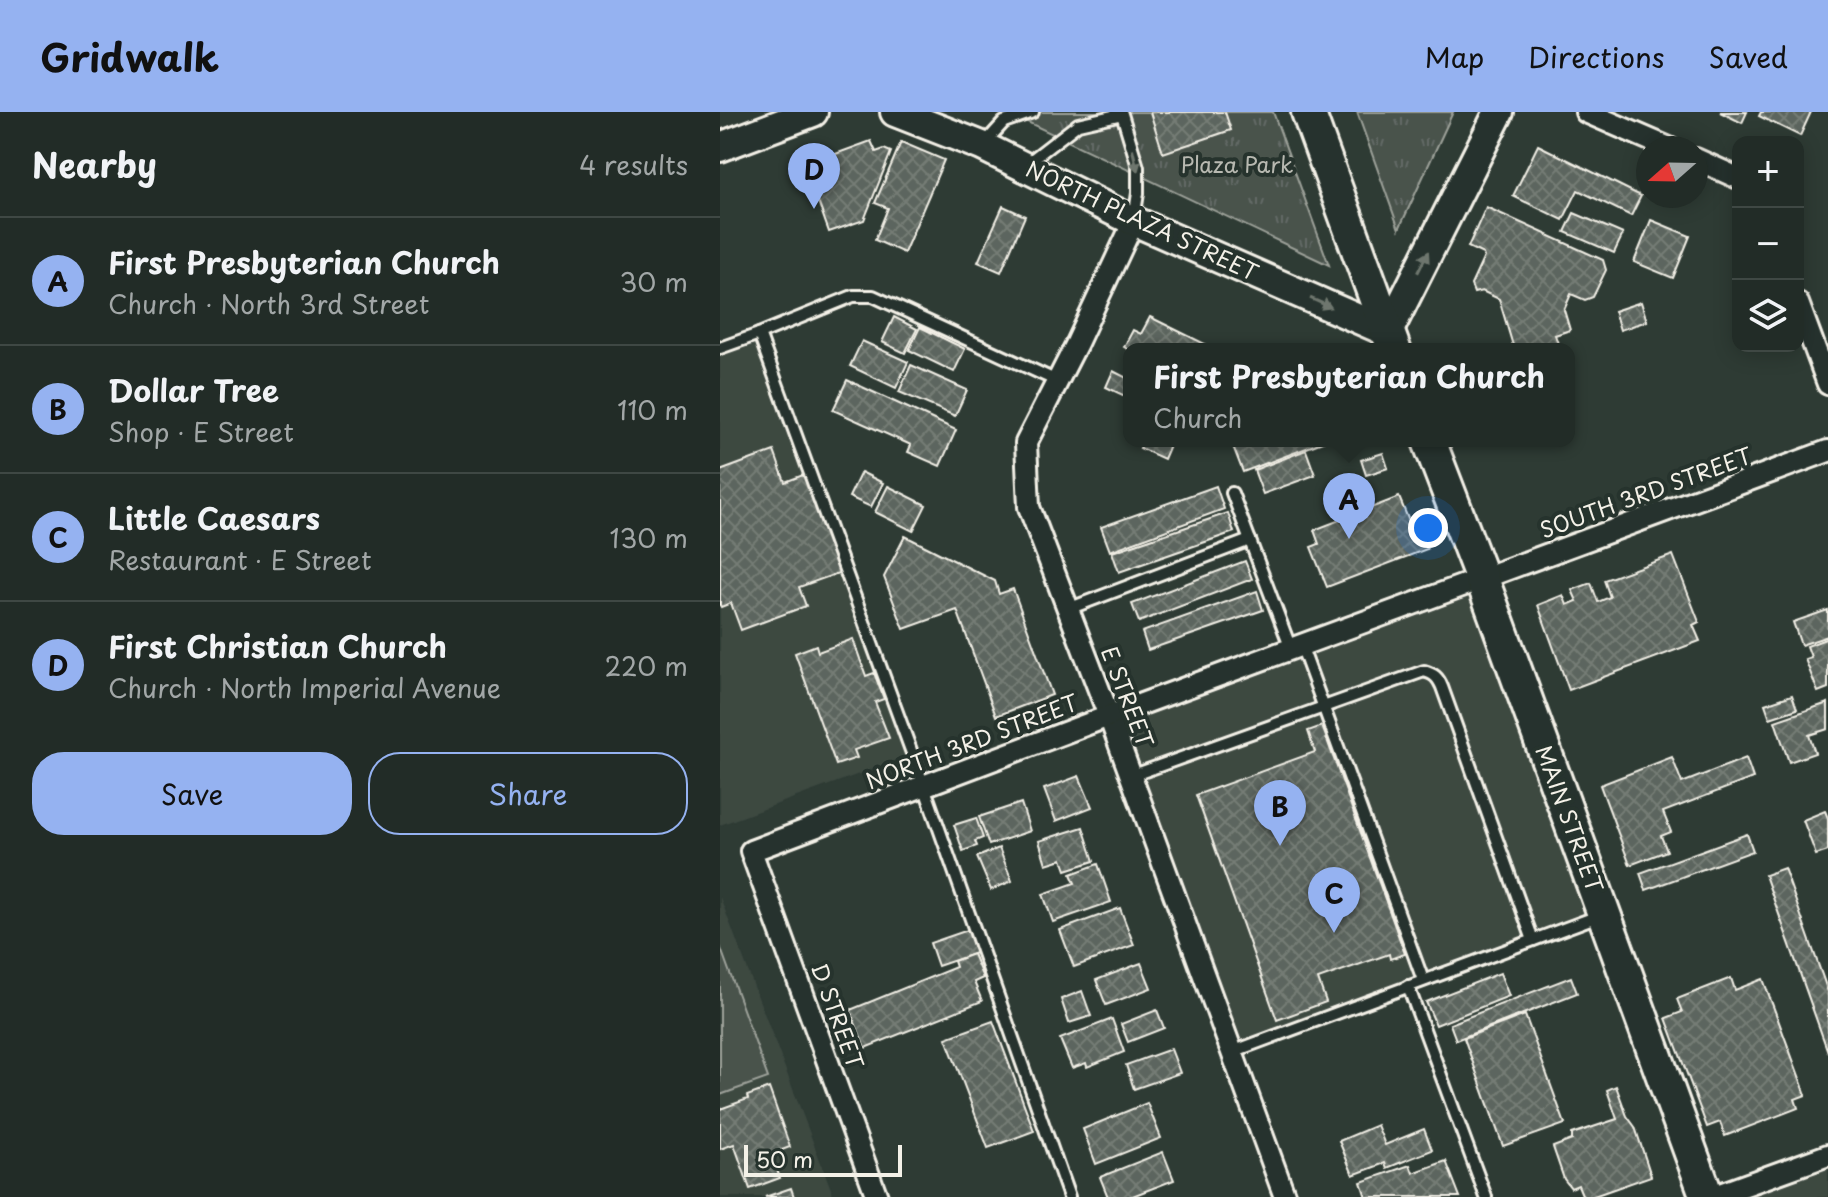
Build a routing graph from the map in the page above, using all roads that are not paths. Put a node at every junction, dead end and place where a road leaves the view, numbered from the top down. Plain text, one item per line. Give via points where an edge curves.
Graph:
1 (813, 112) edge
2 (895, 112) edge
3 (953, 112) edge
4 (1033, 112) edge
5 (1308, 112) edge
6 (1499, 112) edge
7 (1586, 112) edge
8 (1641, 136) edge
9 (982, 146) junction
10 (720, 147) edge
11 (1708, 164) edge
12 (1023, 166) junction
13 (1732, 175) edge
14 (1134, 221) junction
15 (1804, 319) edge
16 (759, 334) junction
17 (1391, 340) edge
18 (720, 348) edge
19 (1057, 381) junction
20 (1828, 384) edge
21 (1431, 447) edge
22 (1828, 451) edge
23 (1232, 493) dead end
24 (1250, 540) junction
25 (1482, 579) junction
26 (1068, 609) junction
27 (1296, 647) junction
28 (1324, 706) junction
29 (1109, 716) junction
30 (1131, 776) junction
31 (924, 786) junction
32 (751, 851) joint
33 (1603, 914) junction
34 (1533, 940) junction
35 (1423, 980) junction
36 (1408, 986) junction
37 (1232, 1052) junction
38 (1828, 1155) edge
39 (877, 1197) edge
40 (1069, 1197) edge
41 (1285, 1197) edge
42 (1486, 1197) edge
43 (1709, 1197) edge

1 - 10 street
2 - 9 street, NORTH PLAZA STREET
3 - 9 street
4 - 9 lane via 1004,122
5 - 17 main road
17 -> 6 street
7 - 8 street
9 - 12 street, NORTH PLAZA STREET
11 - 13 street
12 - 14 street, NORTH PLAZA STREET
12 -> 14 lane via 1078,124 1122,114 1138,167
14 -> 17 street, NORTH PLAZA STREET
14 - 19 street, E STREET
15 - 20 street
16 - 18 lane
16 - 19 lane via 853,296 873,296
16 - 31 lane
19 - 26 street, E STREET via 1026,443 1029,507
21 - 25 main road, MAIN STREET
22 - 25 street, SOUTH 3RD STREET
23 - 24 lane
24 - 26 lane
24 - 27 lane
25 - 27 street, NORTH 3RD STREET
25 - 33 main road, MAIN STREET
26 - 29 street, E STREET
27 - 28 lane
27 - 29 street, NORTH 3RD STREET
28 - 30 lane
28 - 34 lane via 1424,671 1438,678
28 - 35 lane
29 - 30 street, E STREET
29 - 31 street, NORTH 3RD STREET
30 - 37 street, E STREET
31 - 32 street, NORTH 3RD STREET
31 - 40 lane
32 - 39 street, D STREET
33 - 34 lane
33 - 43 main road, MAIN STREET
34 - 35 lane
35 - 36 lane
36 - 37 lane
36 - 42 lane
37 - 41 street, E STREET
38 - 43 street

